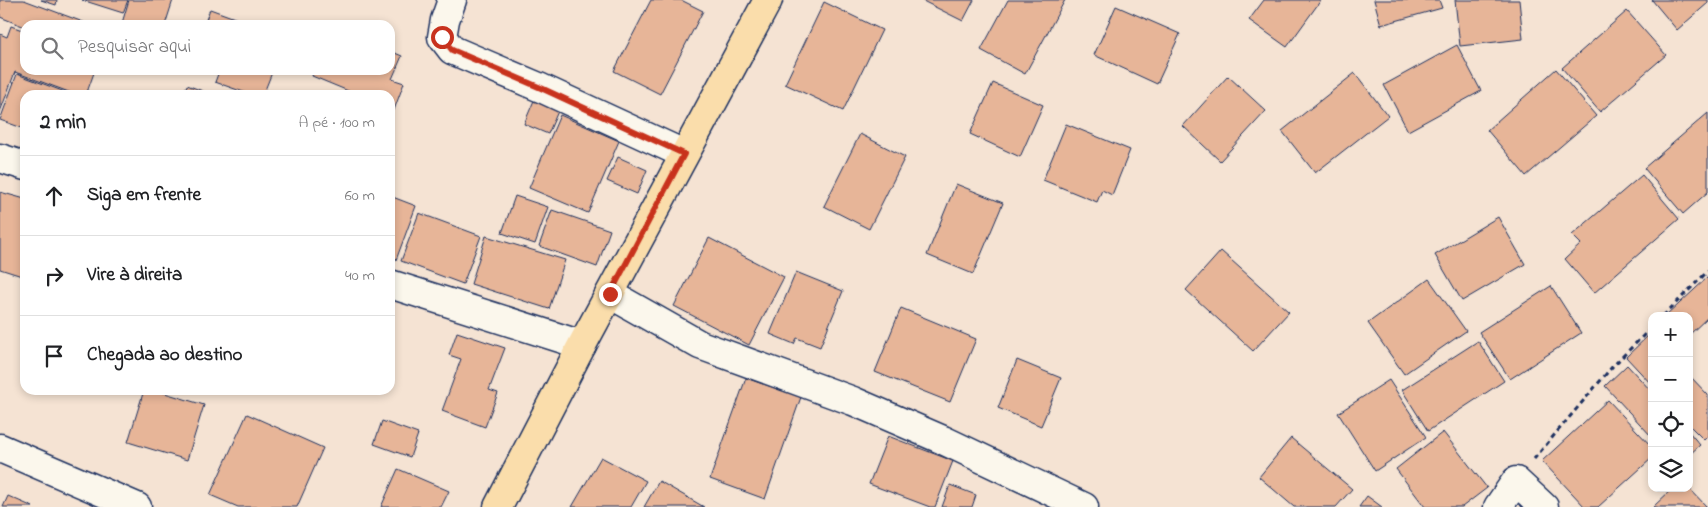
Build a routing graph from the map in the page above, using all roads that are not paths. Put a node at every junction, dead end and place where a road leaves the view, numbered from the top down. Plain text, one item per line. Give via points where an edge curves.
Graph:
1 (452, 0) edge
2 (768, 0) edge
3 (684, 154) junction
4 (0, 158) edge
5 (20, 164) edge
6 (395, 286) edge
7 (610, 294) junction
8 (582, 345) junction
9 (0, 448) edge
10 (136, 507) edge
11 (498, 507) edge
12 (1084, 507) edge
13 (1498, 507) edge
14 (1544, 507) edge

1 - 3 street via 442,37 452,50
2 - 3 main road
3 - 7 main road
4 - 5 street
6 - 8 street
7 - 8 main road
7 - 12 street via 700,346 853,401
8 - 11 main road
9 - 10 street
13 - 14 street via 1516,481

